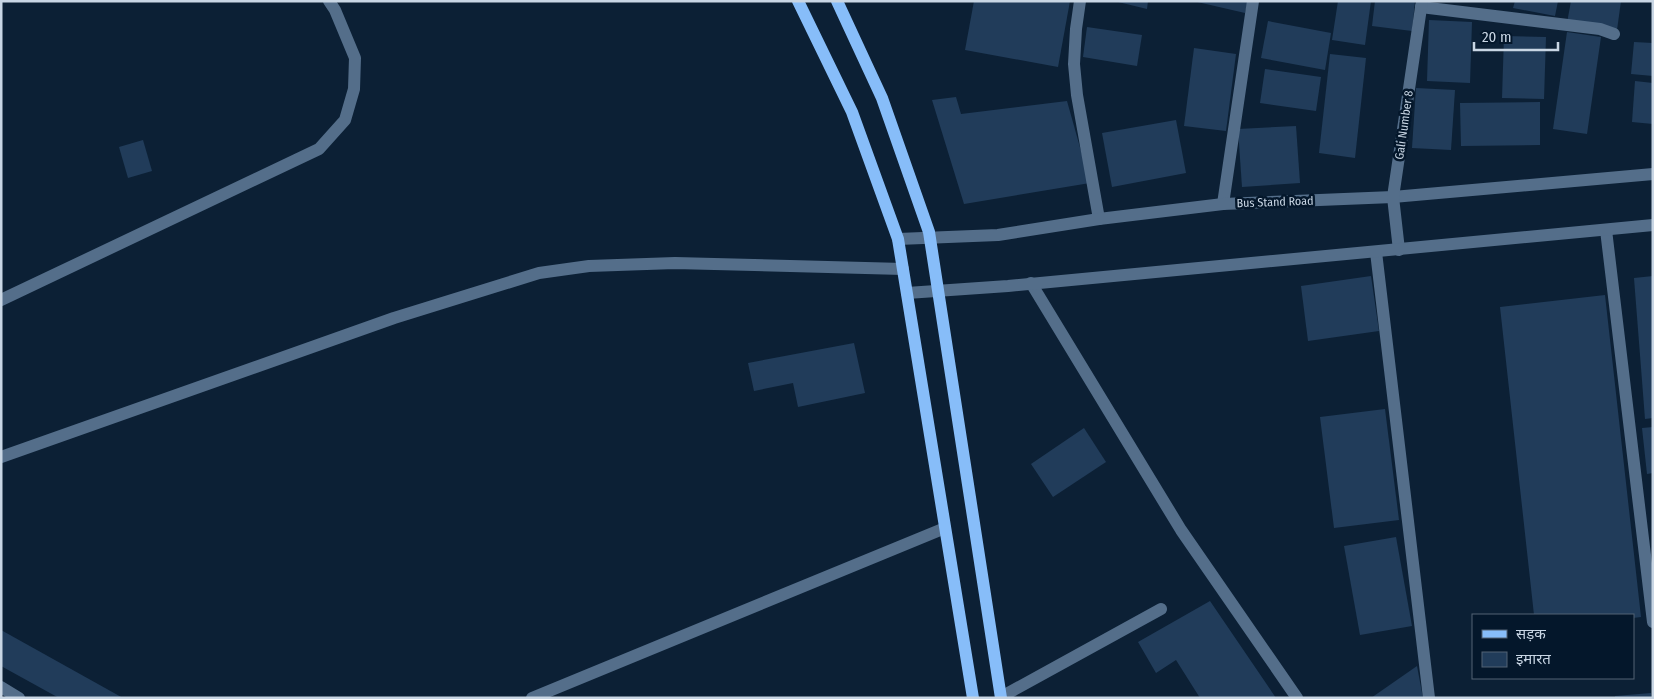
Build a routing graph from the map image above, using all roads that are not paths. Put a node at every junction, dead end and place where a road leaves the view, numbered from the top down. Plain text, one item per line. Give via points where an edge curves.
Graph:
1 (329, 1) edge
2 (798, 1) edge
3 (837, 1) edge
4 (1080, 1) edge
5 (1254, 1) edge
6 (1422, 4) edge
7 (1614, 34) dead end
8 (1653, 174) edge
9 (1393, 197) junction
10 (1223, 204) junction
11 (1099, 219) junction
12 (1653, 225) edge
13 (1606, 230) junction
14 (929, 238) junction
15 (898, 239) junction
16 (1399, 250) junction
17 (1376, 252) junction
18 (903, 269) junction
19 (1031, 283) junction
20 (938, 290) junction
21 (907, 293) junction
22 (1, 300) edge
23 (1, 457) edge
24 (945, 528) junction
25 (1162, 609) dead end
26 (1653, 622) edge
27 (1, 688) edge
28 (1001, 697) edge
29 (20, 698) edge
30 (532, 698) edge
31 (973, 698) edge
32 (1297, 698) edge
33 (1429, 698) edge

1 - 22 street via 355,58 354,89 345,120 319,149
2 - 15 main road via 852,112
3 - 14 main road via 882,98
4 - 11 street via 1074,64
5 - 10 street
6 - 7 street via 1600,29
6 - 9 street, Gali Number 8
8 - 9 street, Bus Stand Road
9 - 10 street, Bus Stand Road
9 - 16 street, Gali Number 8
10 - 11 street, Bus Stand Road
11 - 14 street, Bus Stand Road via 998,235
12 - 13 street
13 - 16 street
13 - 26 street
14 - 15 street, Bus Stand Road
14 - 20 main road
15 - 18 main road
16 - 17 street
17 - 19 street
17 - 33 street
18 - 21 main road
18 - 23 street via 675,263 589,266 539,273 394,318
19 - 20 street
19 - 32 street via 1181,530
20 - 21 street
20 - 28 main road
21 - 24 main road
24 - 30 street
24 - 31 main road
25 - 28 street
27 - 29 street

